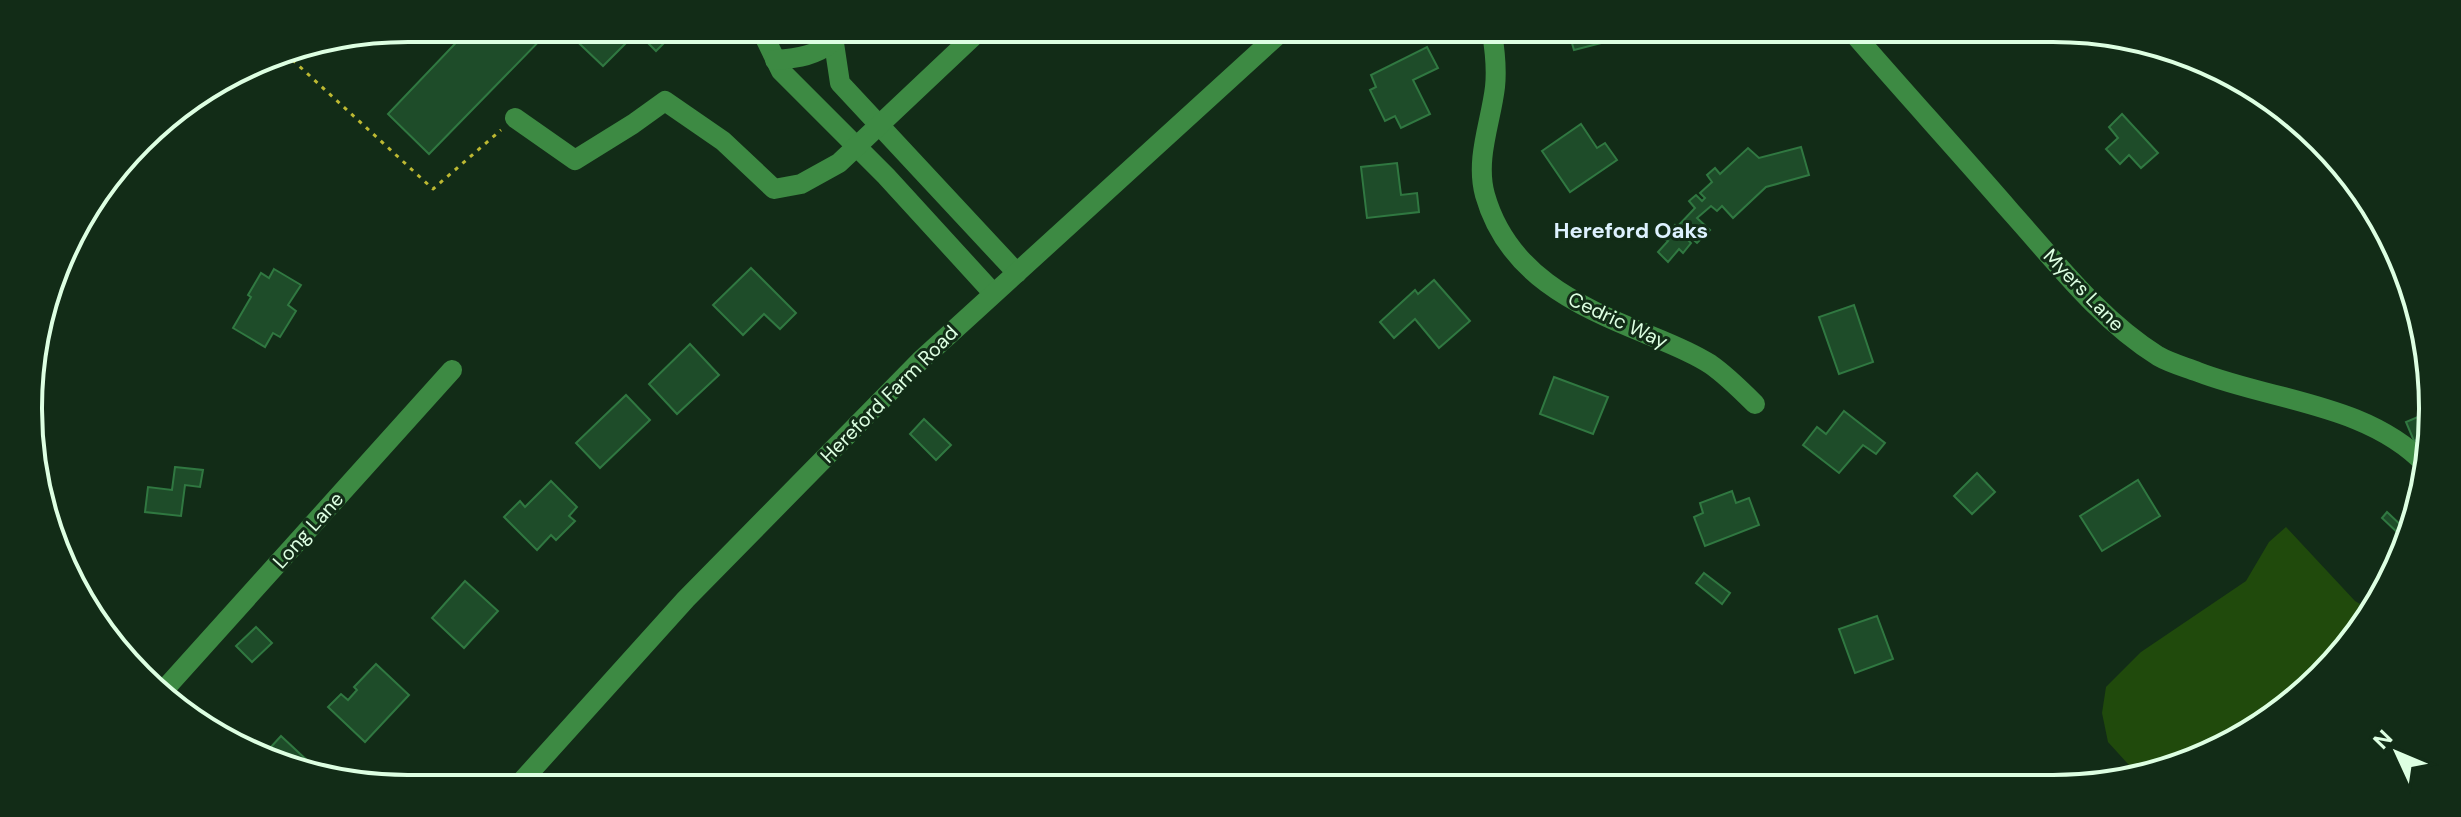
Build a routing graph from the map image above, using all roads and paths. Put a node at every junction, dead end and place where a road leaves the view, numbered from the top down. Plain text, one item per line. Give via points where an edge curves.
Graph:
1 (767, 42) edge
2 (828, 42) edge
3 (834, 42) edge
4 (967, 42) edge
5 (1270, 42) edge
6 (1494, 42) edge
7 (1861, 42) edge
8 (293, 60) edge
9 (775, 60) junction
10 (515, 118) joint
11 (880, 123) junction
12 (857, 148) junction
13 (1017, 273) junction
14 (993, 293) junction
15 (452, 370) dead end
16 (1755, 404) dead end
17 (2416, 455) edge
18 (168, 685) edge
19 (527, 775) edge

1 - 9 street
2 - 9 street via 819,52
3 - 11 street via 840,83
4 - 11 street
5 - 13 street, Hereford Farm Road
6 - 16 street, Cedric Way via 1495,88 1484,151 1484,193 1498,229 1521,262 1562,295 1709,364
7 - 17 street, Myers Lane via 2050,255 2135,341 2163,359 2211,377 2370,426
8 - 10 path via 433,189
9 - 12 street
10 - 12 street via 575,160 665,101 723,141 774,189 801,184
11 - 12 street
11 - 13 street
12 - 14 street
13 - 14 street, Hereford Farm Road
14 - 19 street, Hereford Farm Road via 686,599
15 - 18 street, Long Lane

